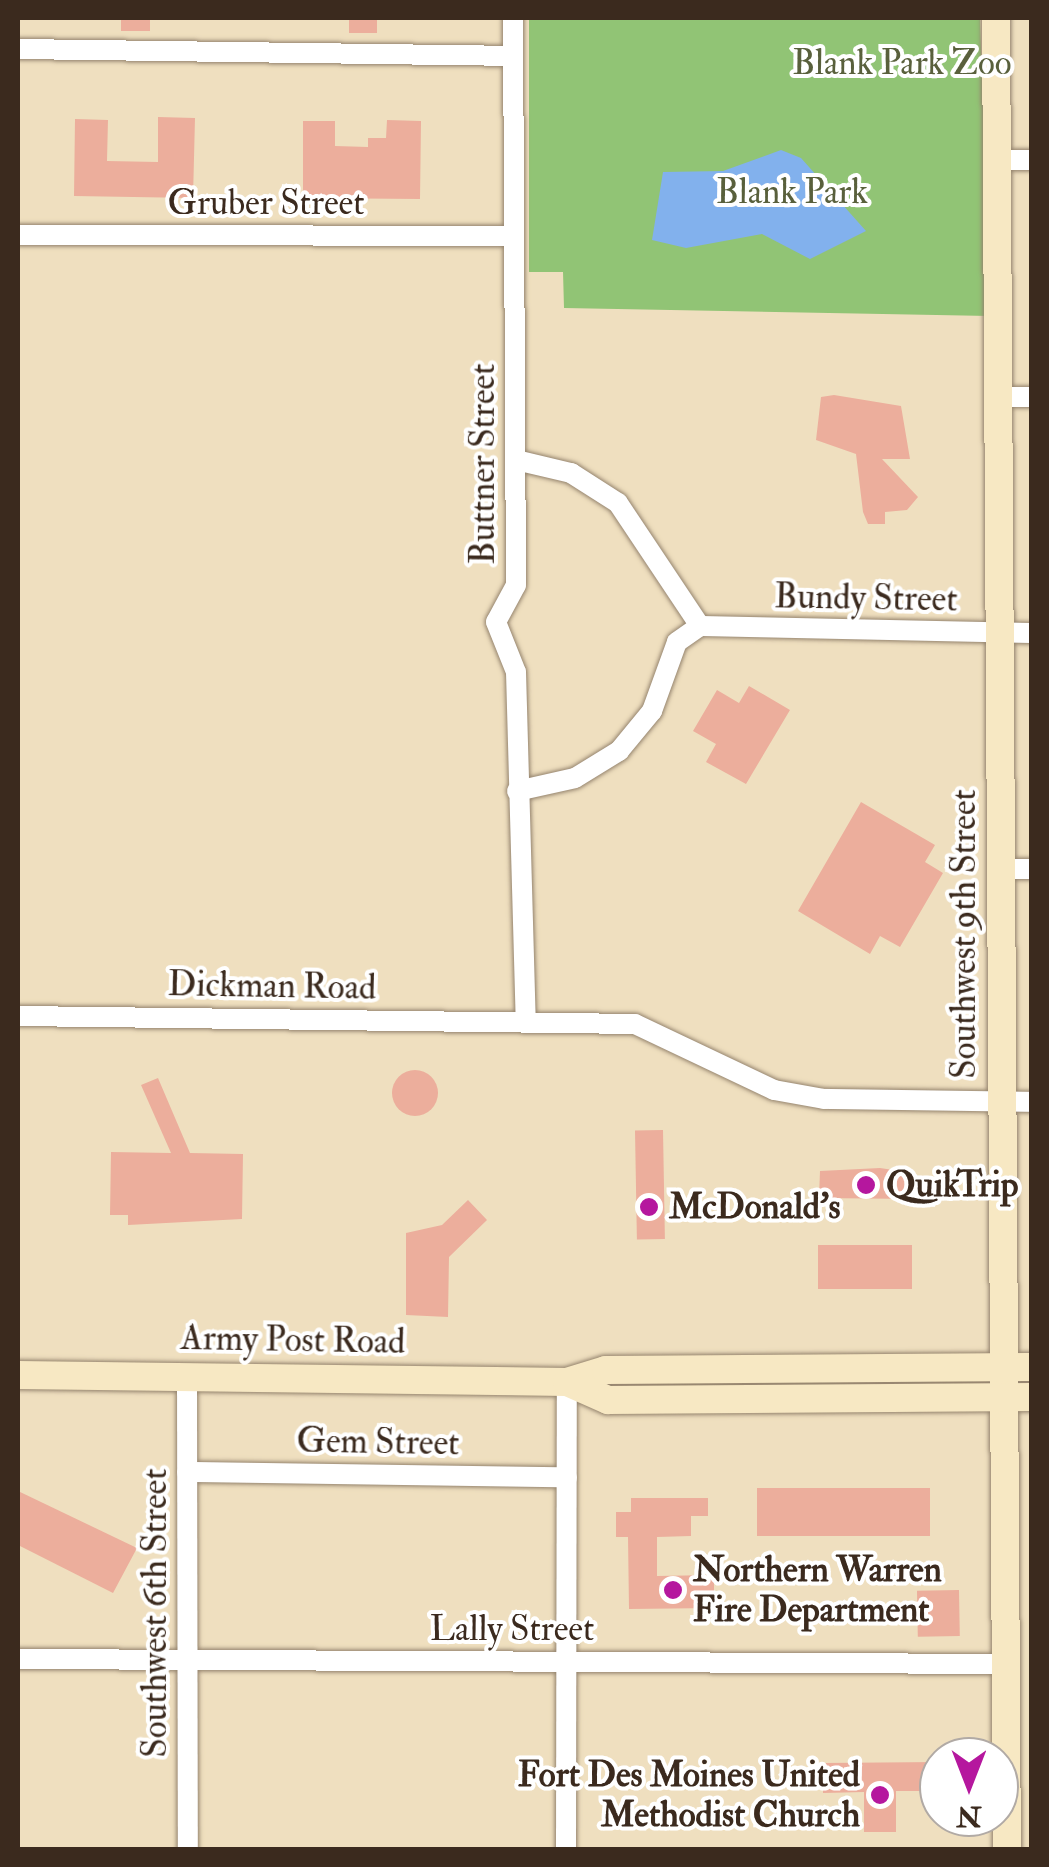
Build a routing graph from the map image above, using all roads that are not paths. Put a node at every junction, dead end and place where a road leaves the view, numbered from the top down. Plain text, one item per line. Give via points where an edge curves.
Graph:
1 (513, 18) edge
2 (996, 18) edge
3 (18, 49) edge
4 (513, 56) junction
5 (996, 160) junction
6 (1032, 160) edge
7 (18, 234) edge
8 (514, 236) junction
9 (998, 397) junction
10 (1032, 398) edge
11 (516, 460) junction
12 (700, 626) junction
13 (1000, 633) junction
14 (1032, 633) edge
15 (517, 791) junction
16 (1001, 869) junction
17 (1032, 869) edge
18 (18, 1016) edge
19 (526, 1020) junction
20 (1002, 1102) junction
21 (1032, 1102) edge
22 (1018, 1367) edge
23 (18, 1375) edge
24 (187, 1376) junction
25 (566, 1382) junction
26 (1018, 1397) edge
27 (187, 1472) junction
28 (567, 1477) junction
29 (18, 1659) edge
30 (188, 1659) junction
31 (567, 1662) junction
32 (1006, 1664) junction
33 (188, 1850) edge
34 (566, 1850) edge
35 (1007, 1850) edge

1 - 4 street, Buttner Street
2 - 5 main road, Southwest 9th Street
3 - 4 street
4 - 8 street, Buttner Street
5 - 6 street
5 - 9 main road, Southwest 9th Street
7 - 8 street, Gruber Street
8 - 11 street, Buttner Street
9 - 10 street
9 - 13 main road, Southwest 9th Street
11 - 12 street via 571,473 618,503
11 - 15 street, Buttner Street via 516,585 496,622 516,672
12 - 13 street, Bundy Street
12 - 15 street via 677,642 652,711 619,751 575,778
13 - 14 street, Bundy Street
13 - 16 main road, Southwest 9th Street
15 - 19 street, Buttner Street
16 - 17 street
16 - 20 main road, Southwest 9th Street
18 - 19 street, Dickman Road
19 - 20 street, Dickman Road via 635,1024 774,1090 824,1100
20 - 21 street, Dickman Road
20 - 22 main road, Southwest 9th Street
22 - 25 main road, Army Post Road via 606,1370
22 - 26 main road, Southwest 9th Street
23 - 24 main road, Army Post Road
24 - 25 main road, Army Post Road
24 - 27 street, Southwest 6th Street
25 - 26 main road, Army Post Road via 608,1400
25 - 28 street
26 - 32 main road, Southwest 9th Street
27 - 28 street, Gem Street
27 - 30 street, Southwest 6th Street
28 - 31 street
29 - 30 street, Lally Street
30 - 31 street, Lally Street
30 - 33 street, Southwest 6th Street
31 - 32 street, Lally Street
31 - 34 street
32 - 35 main road, Southwest 9th Street

